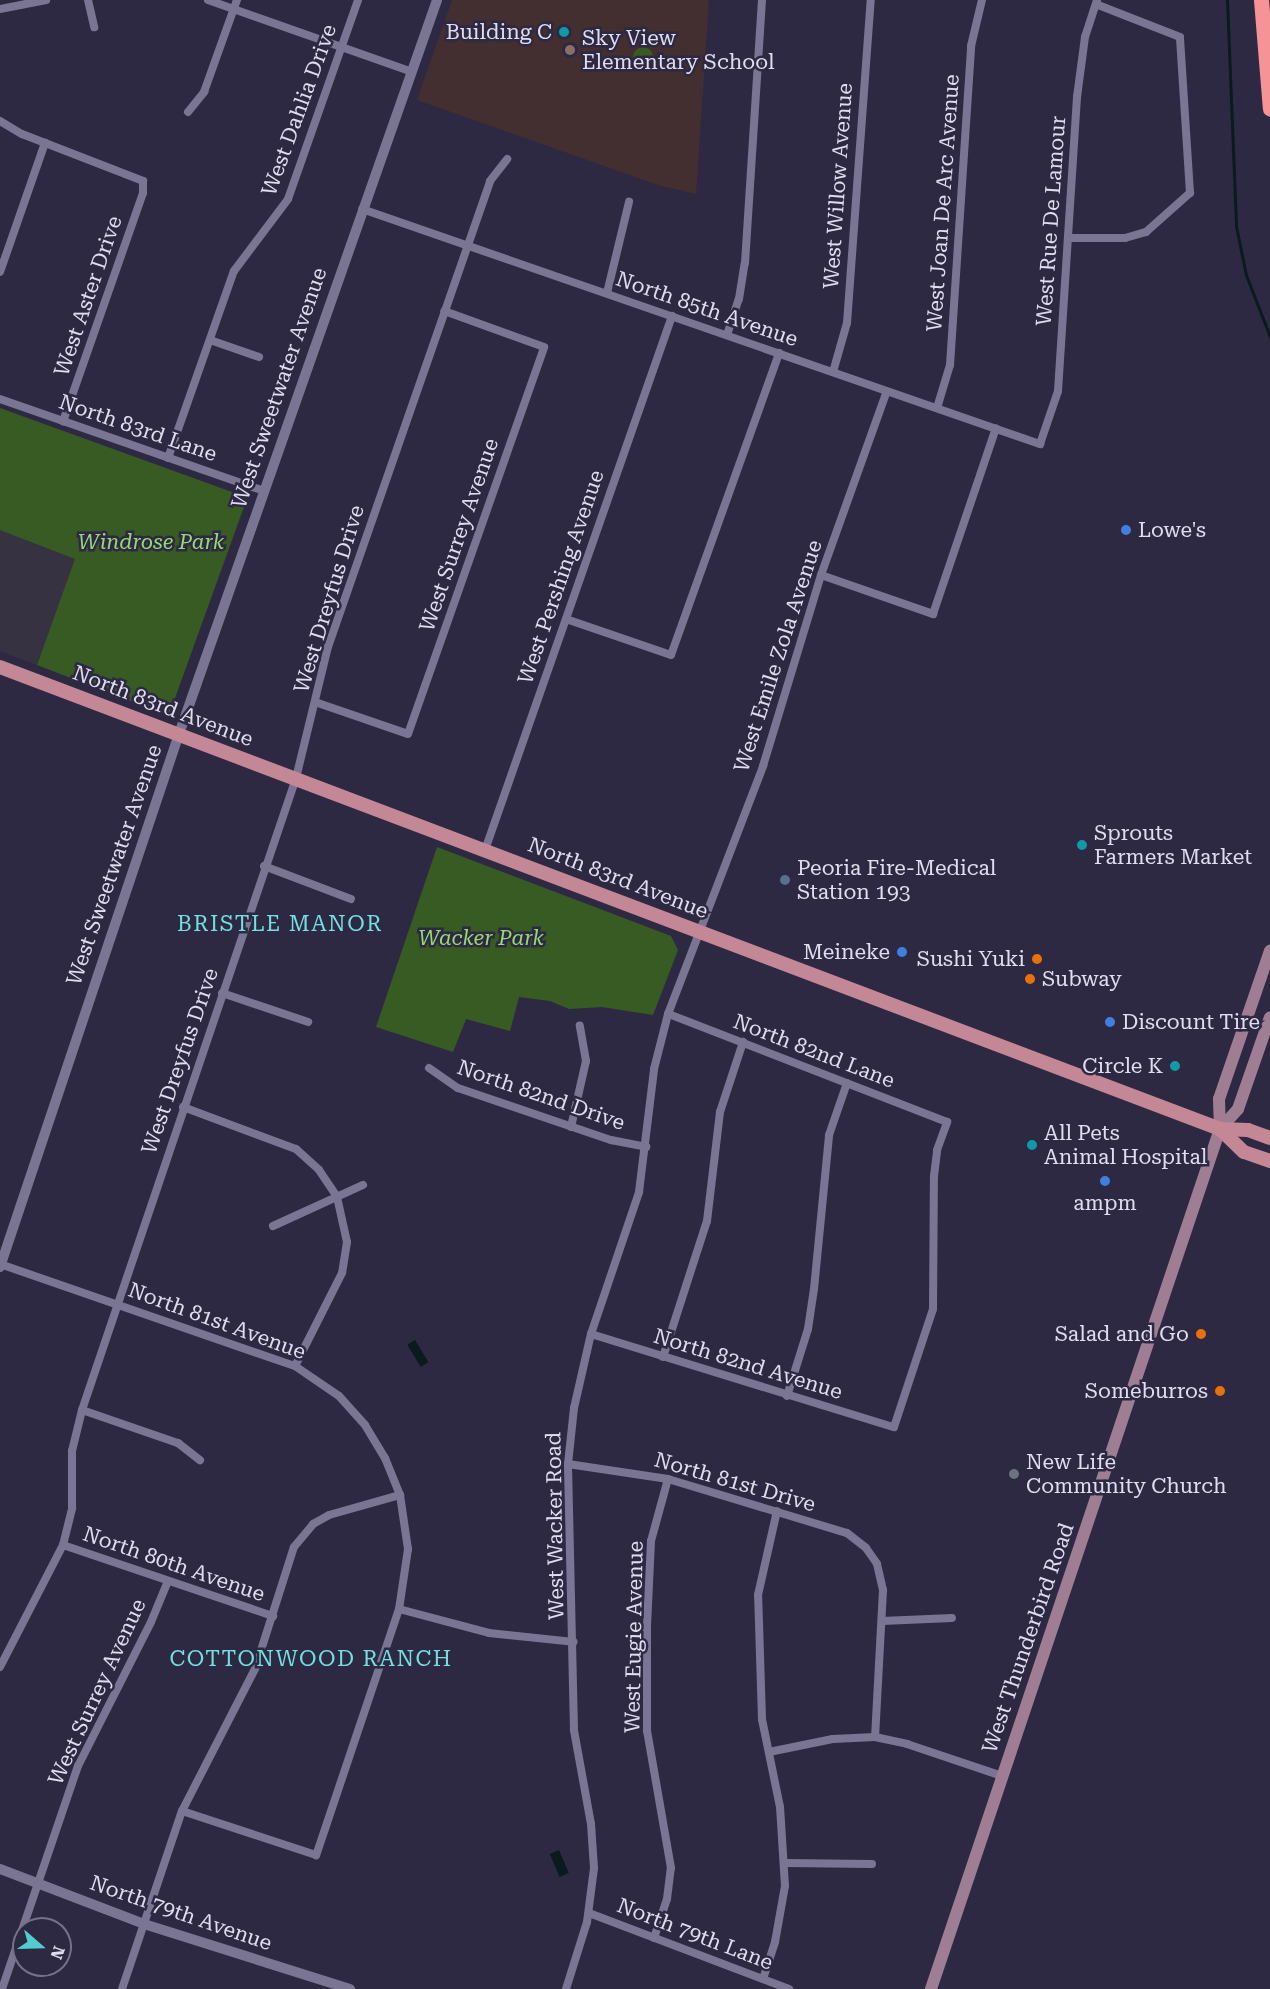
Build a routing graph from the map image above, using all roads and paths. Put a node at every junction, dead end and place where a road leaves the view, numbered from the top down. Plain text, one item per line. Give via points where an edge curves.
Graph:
1 (46, 0) edge
2 (88, 0) edge
3 (208, 0) edge
4 (358, 0) edge
5 (436, 0) edge
6 (762, 0) edge
7 (871, 0) edge
8 (982, 0) edge
9 (1261, 0) edge
10 (1097, 2) edge
11 (236, 4) edge
12 (0, 9) edge
13 (94, 27) dead end
14 (342, 48) junction
15 (412, 72) junction
16 (1270, 109) edge
17 (188, 112) dead end
18 (0, 121) edge
19 (45, 143) junction
20 (507, 159) dead end
21 (629, 202) dead end
22 (362, 208) junction
23 (1068, 238) junction
24 (468, 245) junction
25 (0, 272) edge
26 (607, 293) junction
27 (444, 310) junction
28 (672, 316) junction
29 (727, 335) junction
30 (210, 340) junction
31 (779, 353) junction
32 (259, 357) dead end
33 (833, 372) junction
34 (887, 391) junction
35 (0, 399) edge
36 (937, 408) junction
37 (63, 421) junction
38 (996, 428) junction
39 (1040, 444) joint
40 (168, 458) junction
41 (264, 491) junction
42 (821, 575) junction
43 (566, 619) junction
44 (0, 667) edge
45 (315, 702) junction
46 (179, 734) junction
47 (296, 778) junction
48 (484, 850) junction
49 (264, 866) junction
50 (351, 899) dead end
51 (699, 931) junction
52 (1270, 951) edge
53 (222, 993) junction
54 (668, 1014) junction
55 (1270, 1017) edge
56 (308, 1022) dead end
57 (580, 1026) dead end
58 (743, 1042) junction
59 (429, 1068) dead end
60 (847, 1083) junction
61 (183, 1107) junction
62 (571, 1127) junction
63 (1220, 1129) junction
64 (1270, 1138) edge
65 (646, 1147) junction
66 (1270, 1161) edge
67 (363, 1185) dead end
68 (337, 1197) junction
69 (273, 1226) dead end
70 (0, 1265) edge
71 (118, 1304) junction
72 (591, 1334) junction
73 (663, 1357) junction
74 (295, 1366) junction
75 (787, 1396) junction
76 (82, 1410) junction
77 (894, 1427) joint
78 (200, 1460) dead end
79 (568, 1464) junction
80 (668, 1479) junction
81 (400, 1495) junction
82 (777, 1511) junction
83 (63, 1545) junction
84 (168, 1581) junction
85 (399, 1609) junction
86 (273, 1616) junction
87 (952, 1618) dead end
88 (882, 1621) junction
89 (574, 1642) junction
90 (0, 1667) edge
91 (875, 1737) junction
92 (769, 1752) junction
93 (1002, 1776) junction
94 (182, 1811) junction
95 (786, 1863) junction
96 (872, 1864) dead end
97 (0, 1869) edge
98 (37, 1883) junction
99 (589, 1913) junction
100 (144, 1924) junction
101 (654, 1938) junction
102 (763, 1979) junction
103 (2, 1989) edge
104 (122, 1989) edge
105 (350, 1989) edge
106 (566, 1989) edge
107 (789, 1989) edge
108 (931, 1989) edge

1 - 12 street
2 - 13 street
3 - 11 street
4 - 14 street, West Dahlia Drive
5 - 15 street, West Sweetwater Avenue
6 - 29 street via 745,263
7 - 33 street, West Willow Avenue via 847,323
8 - 36 street, West Joan De Arc Avenue via 971,46 952,343
9 - 16 highway
10 - 23 street, West Rue De Lamour via 1085,36 1079,78
10 - 23 street via 1180,37 1190,193 1146,232 1125,238
11 - 14 street
11 - 17 street via 204,92
14 - 15 street
14 - 30 street, West Dahlia Drive via 288,199 234,271
15 - 22 street, West Sweetwater Avenue
18 - 19 street
19 - 25 street
19 - 37 street, West Aster Drive via 142,181 143,193
20 - 24 street, West Dreyfus Drive via 490,181
21 - 26 street
22 - 24 street, North 85th Avenue
22 - 41 street, West Sweetwater Avenue
23 - 39 street, West Rue De Lamour via 1058,391
24 - 26 street, North 85th Avenue
24 - 27 street, West Dreyfus Drive
26 - 28 street, North 85th Avenue
27 - 45 street, West Dreyfus Drive via 328,647
27 - 45 street, West Surrey Avenue via 544,347 408,734
28 - 29 street, North 85th Avenue
28 - 43 street, West Pershing Avenue
29 - 31 street, North 85th Avenue
30 - 32 street
30 - 40 street, West Dahlia Drive
31 - 33 street, North 85th Avenue
31 - 43 street via 671,655
33 - 34 street, North 85th Avenue
34 - 36 street, North 85th Avenue
34 - 42 street, West Emile Zola Avenue
35 - 37 street, North 83rd Lane
36 - 38 street, North 85th Avenue
37 - 40 street, North 83rd Lane
38 - 39 street, North 85th Avenue
38 - 42 street via 933,614
40 - 41 street, North 83rd Lane
41 - 46 street, West Sweetwater Avenue
42 - 51 street, West Emile Zola Avenue via 763,766
43 - 48 street, West Pershing Avenue
44 - 46 main road, North 83rd Avenue
45 - 47 street, West Dreyfus Drive
46 - 47 main road, North 83rd Avenue
46 - 70 street, West Sweetwater Avenue
47 - 48 main road, North 83rd Avenue
47 - 49 street, West Dreyfus Drive
48 - 51 main road, North 83rd Avenue
49 - 50 street
49 - 53 street, West Dreyfus Drive
51 - 54 street, West Wacker Road
51 - 63 main road, North 83rd Avenue
52 - 63 main road, West Thunderbird Road via 1220,1099
53 - 56 street
53 - 61 street, West Dreyfus Drive
54 - 58 street, North 82nd Lane
54 - 65 street, West Wacker Road via 654,1069
55 - 63 main road, West Thunderbird Road via 1238,1109
57 - 62 street via 586,1061
58 - 60 street, North 82nd Lane
58 - 73 street via 720,1112 707,1221
59 - 62 street, North 82nd Drive via 458,1088
60 - 75 street via 829,1135 808,1329
60 - 77 street, North 82nd Lane via 947,1122 937,1150 934,1176 933,1309
61 - 68 street via 296,1149 319,1170
61 - 71 street, West Dreyfus Drive
62 - 65 street, North 82nd Drive
63 - 64 main road, North 83rd Avenue via 1248,1130
63 - 66 main road, North 83rd Avenue via 1244,1152
63 - 93 main road, West Thunderbird Road
65 - 72 street, West Wacker Road via 635,1207
67 - 68 street
68 - 69 street
68 - 74 street via 347,1242 342,1273
70 - 71 street, North 81st Avenue
71 - 74 street, North 81st Avenue
71 - 76 street, West Dreyfus Drive
72 - 73 street, North 82nd Avenue
72 - 79 street, West Wacker Road via 574,1408
73 - 75 street, North 82nd Avenue
74 - 81 street, North 81st Avenue via 339,1396 366,1425
75 - 77 street, North 82nd Avenue
76 - 78 street via 178,1443
76 - 83 street, West Dreyfus Drive via 72,1451 72,1508
79 - 80 street, North 81st Drive
79 - 89 street, West Wacker Road
80 - 82 street, North 81st Drive
80 - 101 street, West Eugie Avenue via 651,1542 647,1626 647,1731 671,1868 667,1899
81 - 85 street via 408,1549
81 - 86 street via 343,1509 313,1524 301,1535
82 - 88 street, North 81st Drive via 847,1533 877,1564 883,1590
82 - 92 street via 758,1594 762,1719
83 - 84 street, North 80th Avenue
83 - 90 street, West Dreyfus Drive
84 - 86 street, North 80th Avenue
84 - 98 street, West Surrey Avenue via 152,1622 78,1766
85 - 89 street via 489,1633
85 - 94 street via 316,1855
86 - 94 street via 255,1669
87 - 88 street
88 - 91 street
89 - 99 street, West Wacker Road via 574,1730 594,1853
91 - 92 street via 833,1739
91 - 93 street
92 - 95 street
93 - 108 main road, West Thunderbird Road
94 - 100 street
95 - 96 street
95 - 102 street via 783,1907
97 - 98 street, North 79th Avenue
98 - 100 street, North 79th Avenue
98 - 103 street, West Surrey Avenue
99 - 101 street, North 79th Lane
99 - 106 street, West Wacker Road
100 - 104 street
100 - 105 street, North 79th Avenue
101 - 102 street, North 79th Lane
102 - 107 street, North 79th Lane

